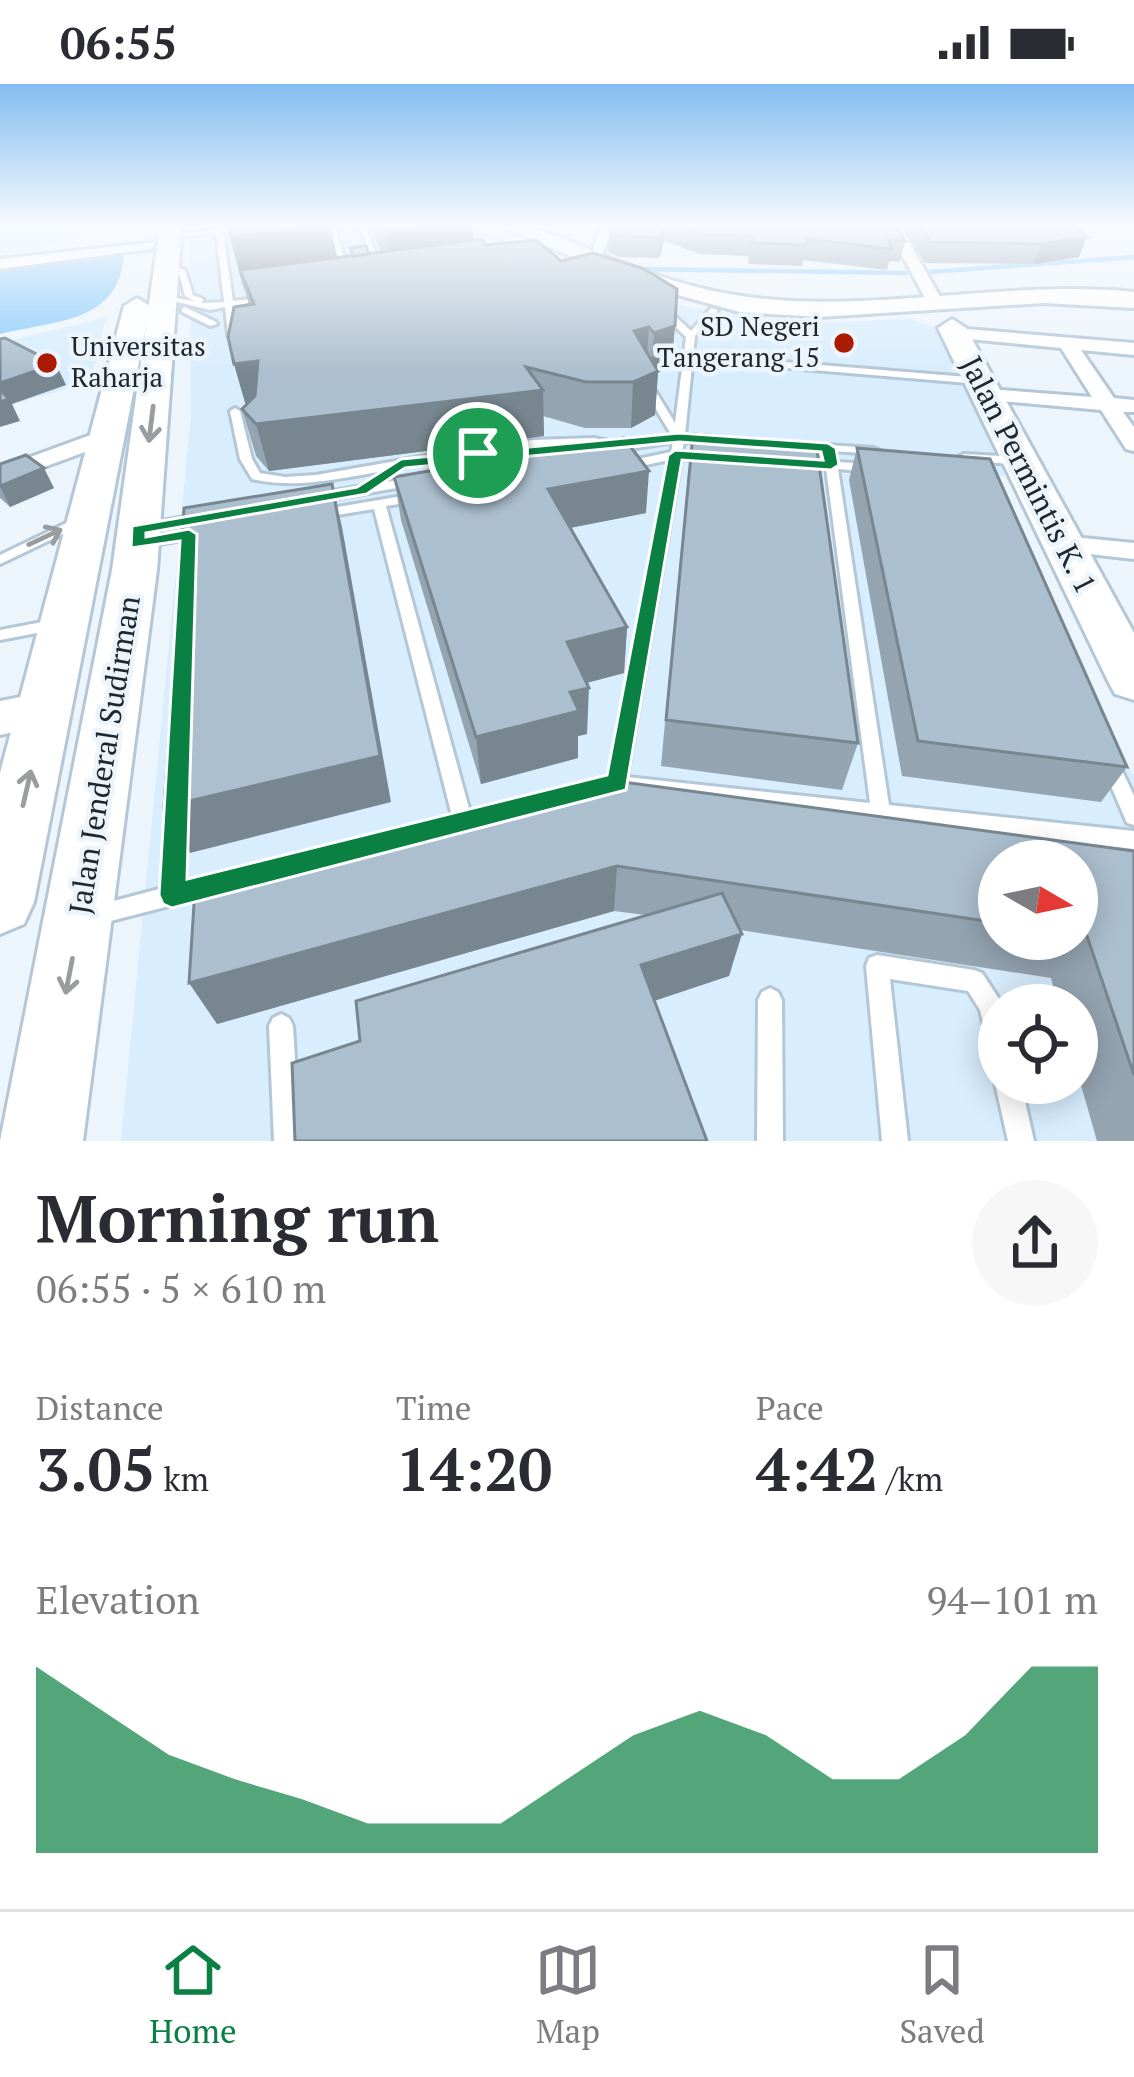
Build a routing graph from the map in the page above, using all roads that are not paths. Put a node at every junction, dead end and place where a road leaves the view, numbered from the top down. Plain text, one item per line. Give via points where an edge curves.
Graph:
1 (158, 274) edge
2 (164, 274) edge
3 (178, 274) edge
4 (179, 274) edge
5 (183, 274) edge
6 (196, 274) edge
7 (347, 274) edge
8 (382, 274) edge
9 (603, 274) edge
10 (638, 274) edge
11 (920, 274) edge
12 (369, 286) edge
13 (352, 288) edge
14 (1006, 295) junction
15 (277, 298) edge
16 (934, 300) junction
17 (1134, 300) edge
18 (231, 303) junction
19 (656, 304) edge
20 (714, 310) junction
21 (213, 324) dead end
22 (953, 331) junction
23 (691, 336) junction
24 (1068, 344) junction
25 (234, 348) edge
26 (1134, 349) edge
27 (745, 362) dead end
28 (641, 375) edge
29 (983, 388) junction
30 (1108, 404) junction
31 (1134, 406) edge
32 (235, 411) dead end
33 (110, 435) junction
34 (679, 438) junction
35 (737, 442) edge
36 (1134, 444) edge
37 (783, 445) edge
38 (625, 446) junction
39 (893, 452) edge
40 (675, 455) junction
41 (937, 455) edge
42 (830, 456) junction
43 (720, 458) edge
44 (537, 461) edge
45 (787, 462) edge
46 (401, 464) junction
47 (614, 466) edge
48 (896, 470) edge
49 (1022, 473) junction
50 (0, 476) edge
51 (427, 479) edge
52 (362, 490) junction
53 (426, 496) edge
54 (379, 503) junction
55 (139, 531) junction
56 (1063, 544) junction
57 (1134, 551) edge
58 (188, 557) edge
59 (0, 560) edge
60 (67, 622) junction
61 (0, 635) edge
62 (1122, 636) edge
63 (1134, 681) edge
64 (46, 709) junction
65 (0, 718) edge
66 (1106, 753) edge
67 (178, 782) edge
68 (617, 783) junction
69 (880, 808) junction
70 (1134, 817) edge
71 (462, 818) junction
72 (1134, 840) edge
73 (172, 895) junction
74 (0, 902) edge
75 (80, 919) junction
76 (978, 987) edge
77 (770, 1000) dead end
78 (281, 1026) dead end
79 (1013, 1104) edge
80 (41, 1141) edge
81 (287, 1141) edge
82 (770, 1141) edge
83 (895, 1141) edge
84 (1022, 1141) edge

1 - 33 main road, Jalan Jenderal Sudirman
2 -> 55 main road, Jalan Jenderal Sudirman
3 - 21 lane via 196,313
4 - 18 lane via 195,307
5 - 18 lane via 189,296
6 - 18 lane
7 - 13 lane
8 - 12 lane via 386,284
9 - 20 main road
10 - 16 main road via 762,307
11 - 16 street
14 - 16 main road
14 - 17 main road
14 - 22 main road, Jalan Permintis K. 1 via 965,310
15 - 18 lane
18 - 25 lane
19 - 23 lane
20 - 22 main road via 908,313 940,319
20 - 23 lane
22 - 24 street
22 - 29 main road, Jalan Permintis K. 1
23 - 34 lane
24 - 26 street
24 - 30 street
27 - 29 lane
28 - 34 lane
29 - 30 street
29 - 49 main road, Jalan Permintis K. 1
30 - 31 street
30 - 36 street
32 - 46 lane via 256,476
33 - 50 street
33 - 55 main road, Jalan Jenderal Sudirman
34 - 35 lane
34 - 38 lane
34 - 40 lane
37 - 42 lane
38 - 44 lane
38 - 46 lane via 538,446
39 - 42 lane
40 - 43 lane
40 - 47 lane
40 - 68 lane
41 - 49 lane
42 - 45 lane
42 - 48 lane
42 - 69 lane
46 - 52 lane
49 - 56 main road, Jalan Permintis K. 1
51 - 52 lane
52 - 54 lane via 305,508
53 - 54 lane
54 - 71 lane
55 - 55 lane via 226,521
55 - 58 lane
59 -> 55 lane
55 - 60 main road, Jalan Jenderal Sudirman
55 - 75 main road, Jalan Jenderal Sudirman
56 - 57 street
56 - 62 main road, Jalan Permintis K. 1
60 - 61 lane
60 - 64 main road, Jalan Jenderal Sudirman
62 - 63 main road, Jalan Permintis K. 1
64 - 65 street
74 -> 64 main road, Jalan Jenderal Sudirman
66 - 70 lane
67 - 73 lane
68 - 69 lane
68 - 71 lane
69 - 72 lane
71 - 73 lane
73 - 75 lane
75 -> 80 main road, Jalan Jenderal Sudirman
76 - 83 lane via 877,966
77 - 82 lane
78 - 81 lane
79 - 84 lane

